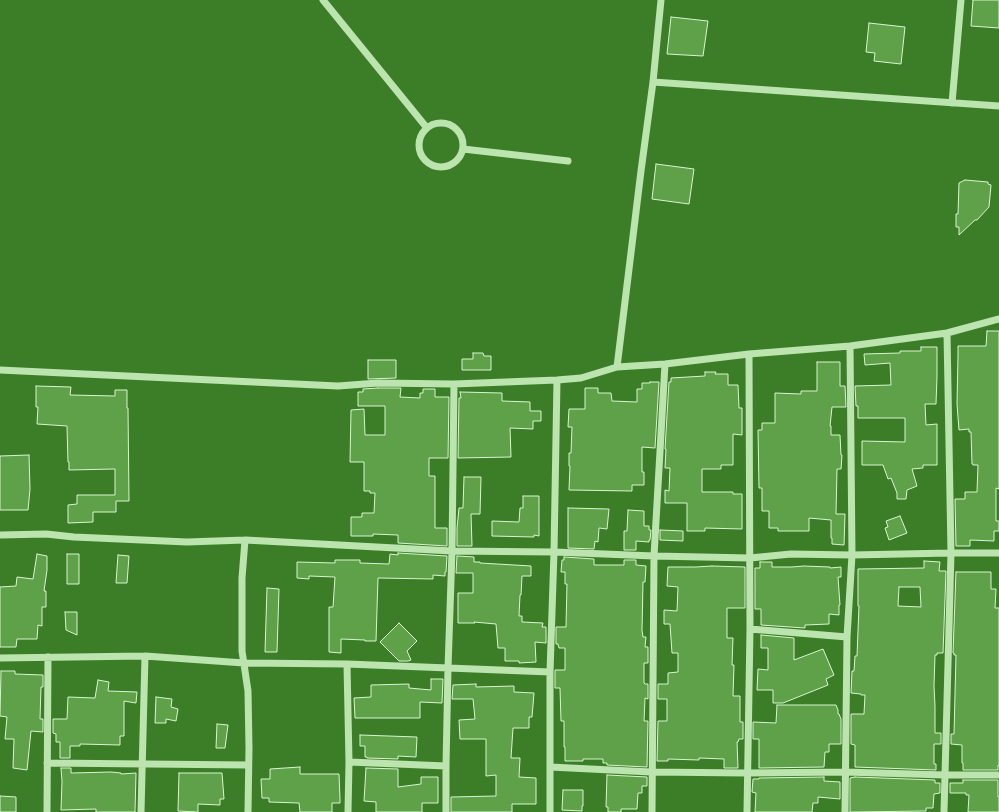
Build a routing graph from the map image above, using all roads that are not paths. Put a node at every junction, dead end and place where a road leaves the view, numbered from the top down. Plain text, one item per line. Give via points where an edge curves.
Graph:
1 (323, 0) edge
2 (662, 0) edge
3 (961, 0) edge
4 (653, 82) junction
5 (952, 103) junction
6 (999, 106) edge
7 (427, 128) junction
8 (463, 149) junction
9 (568, 161) dead end
10 (999, 319) edge
11 (947, 333) junction
12 (850, 346) junction
13 (749, 354) junction
14 (665, 364) junction
15 (617, 367) junction
16 (0, 370) edge
17 (557, 380) junction
18 (454, 384) junction
19 (0, 535) edge
20 (245, 540) junction
21 (452, 551) junction
22 (554, 552) junction
23 (999, 552) edge
24 (951, 553) junction
25 (852, 555) junction
26 (654, 556) junction
27 (750, 558) junction
28 (750, 629) junction
29 (847, 638) junction
30 (48, 656) junction
31 (144, 656) junction
32 (0, 658) edge
33 (244, 663) junction
34 (347, 664) junction
35 (448, 668) junction
36 (550, 672) junction
37 (349, 762) junction
38 (47, 763) junction
39 (142, 764) junction
40 (248, 765) junction
41 (446, 766) junction
42 (550, 767) junction
43 (651, 772) junction
44 (845, 772) junction
45 (747, 773) junction
46 (945, 775) junction
47 (999, 775) edge
48 (47, 812) edge
49 (141, 812) edge
50 (248, 812) edge
51 (348, 812) edge
52 (446, 812) edge
53 (550, 812) edge
54 (652, 812) edge
55 (747, 812) edge
56 (845, 812) edge
57 (944, 812) edge

1 - 7 street
2 - 4 street
3 - 5 street
4 - 5 street
4 - 15 street
5 - 6 street
7 - 8 street via 444,123 455,128 462,137
7 - 8 street via 420,138 420,150 430,164 436,167 453,164
8 - 9 street
10 - 11 street
11 - 12 street
11 - 24 street
12 - 13 street
12 - 25 street
13 - 14 street
13 - 27 street
14 - 15 street
14 - 26 street
15 - 17 street via 581,378
16 - 18 street via 338,386 378,383
17 - 18 street
17 - 22 street
18 - 21 street
19 - 20 street via 46,534 187,542
20 - 21 street
20 - 33 street via 242,578
21 - 22 street
21 - 35 street
22 - 26 street
22 - 36 street
23 - 24 street
24 - 25 street
24 - 46 street
25 - 27 street via 791,554
25 - 29 street
26 - 27 street
26 - 43 street
27 - 28 street
28 - 29 street
28 - 45 street
29 - 44 street
30 - 31 street
30 - 32 street
30 - 38 street
31 - 33 street
31 - 39 street
33 - 34 street
33 - 40 street via 248,690
34 - 35 street
34 - 37 street
35 - 36 street
35 - 41 street
36 - 42 street
37 - 41 street
37 - 51 street
38 - 39 street
38 - 48 street
39 - 40 street
39 - 49 street
40 - 50 street
41 - 52 street
42 - 43 street
42 - 53 street
43 - 45 street
43 - 54 street
44 - 45 street
44 - 46 street
44 - 56 street
45 - 55 street
46 - 47 street
46 - 57 street

